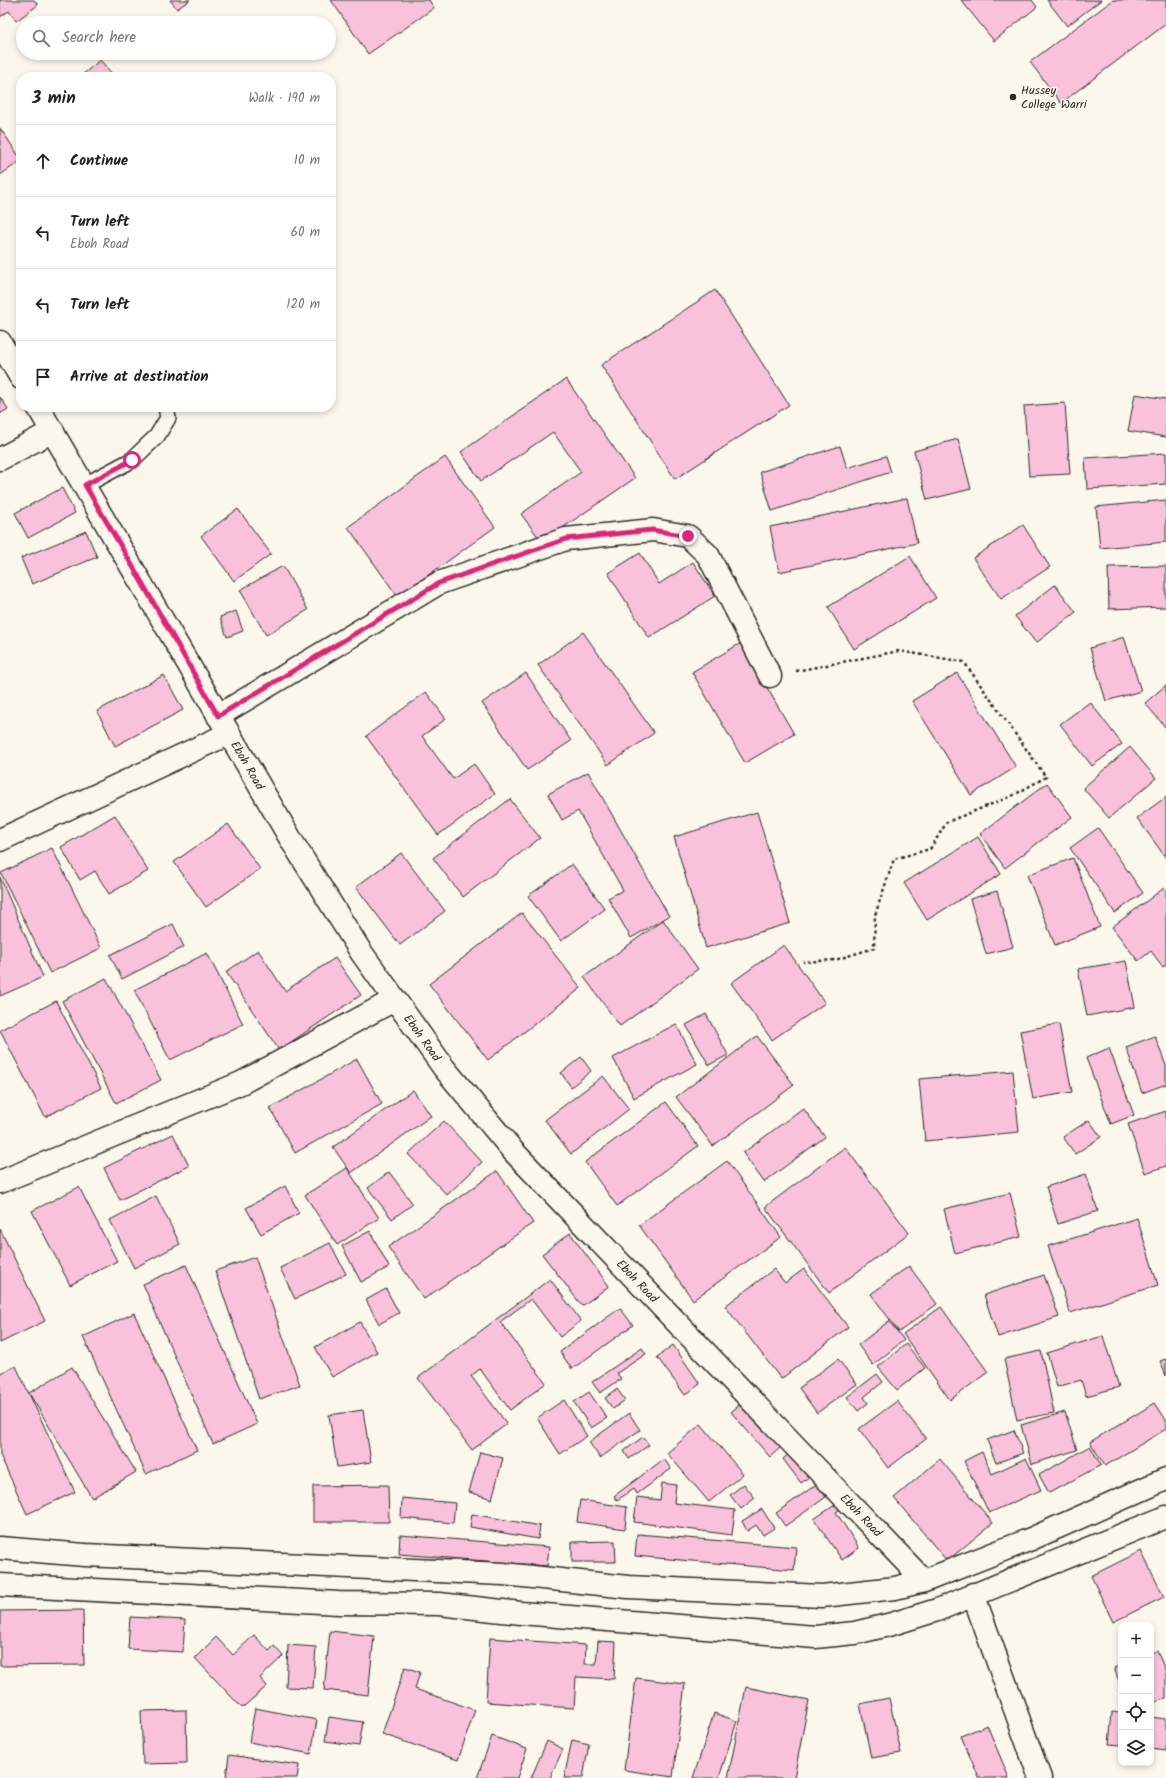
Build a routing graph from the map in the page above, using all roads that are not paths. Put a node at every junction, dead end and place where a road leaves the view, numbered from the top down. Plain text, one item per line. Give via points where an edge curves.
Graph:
1 (0, 342) edge
2 (16, 369) edge
3 (41, 412) edge
4 (167, 412) edge
5 (53, 432) junction
6 (0, 459) edge
7 (85, 485) junction
8 (770, 676) road end
9 (223, 725) junction
10 (0, 840) edge
11 (394, 1000) junction
12 (0, 1182) edge
13 (1166, 1479) edge
14 (1166, 1517) edge
15 (0, 1548) edge
16 (924, 1581) junction
17 (0, 1585) edge
18 (973, 1594) junction
19 (1040, 1778) edge

1 - 2 street
3 - 5 street, Eboh Road
4 - 7 lane via 168,418 157,436 132,460
5 - 6 street
5 - 7 street, Eboh Road
7 - 9 street, Eboh Road
8 - 9 street via 708,555 688,536 652,530 566,539 439,583
9 - 10 street
9 - 11 street, Eboh Road via 361,952
11 - 12 street via 241,1083
11 - 16 street, Eboh Road via 444,1068 514,1151
13 - 16 street via 1031,1539
14 - 18 street
15 - 16 street via 93,1556 503,1574 628,1587 822,1596 894,1588
17 - 18 street via 339,1603 439,1604 815,1637 855,1633 892,1624 937,1610
18 - 19 street

